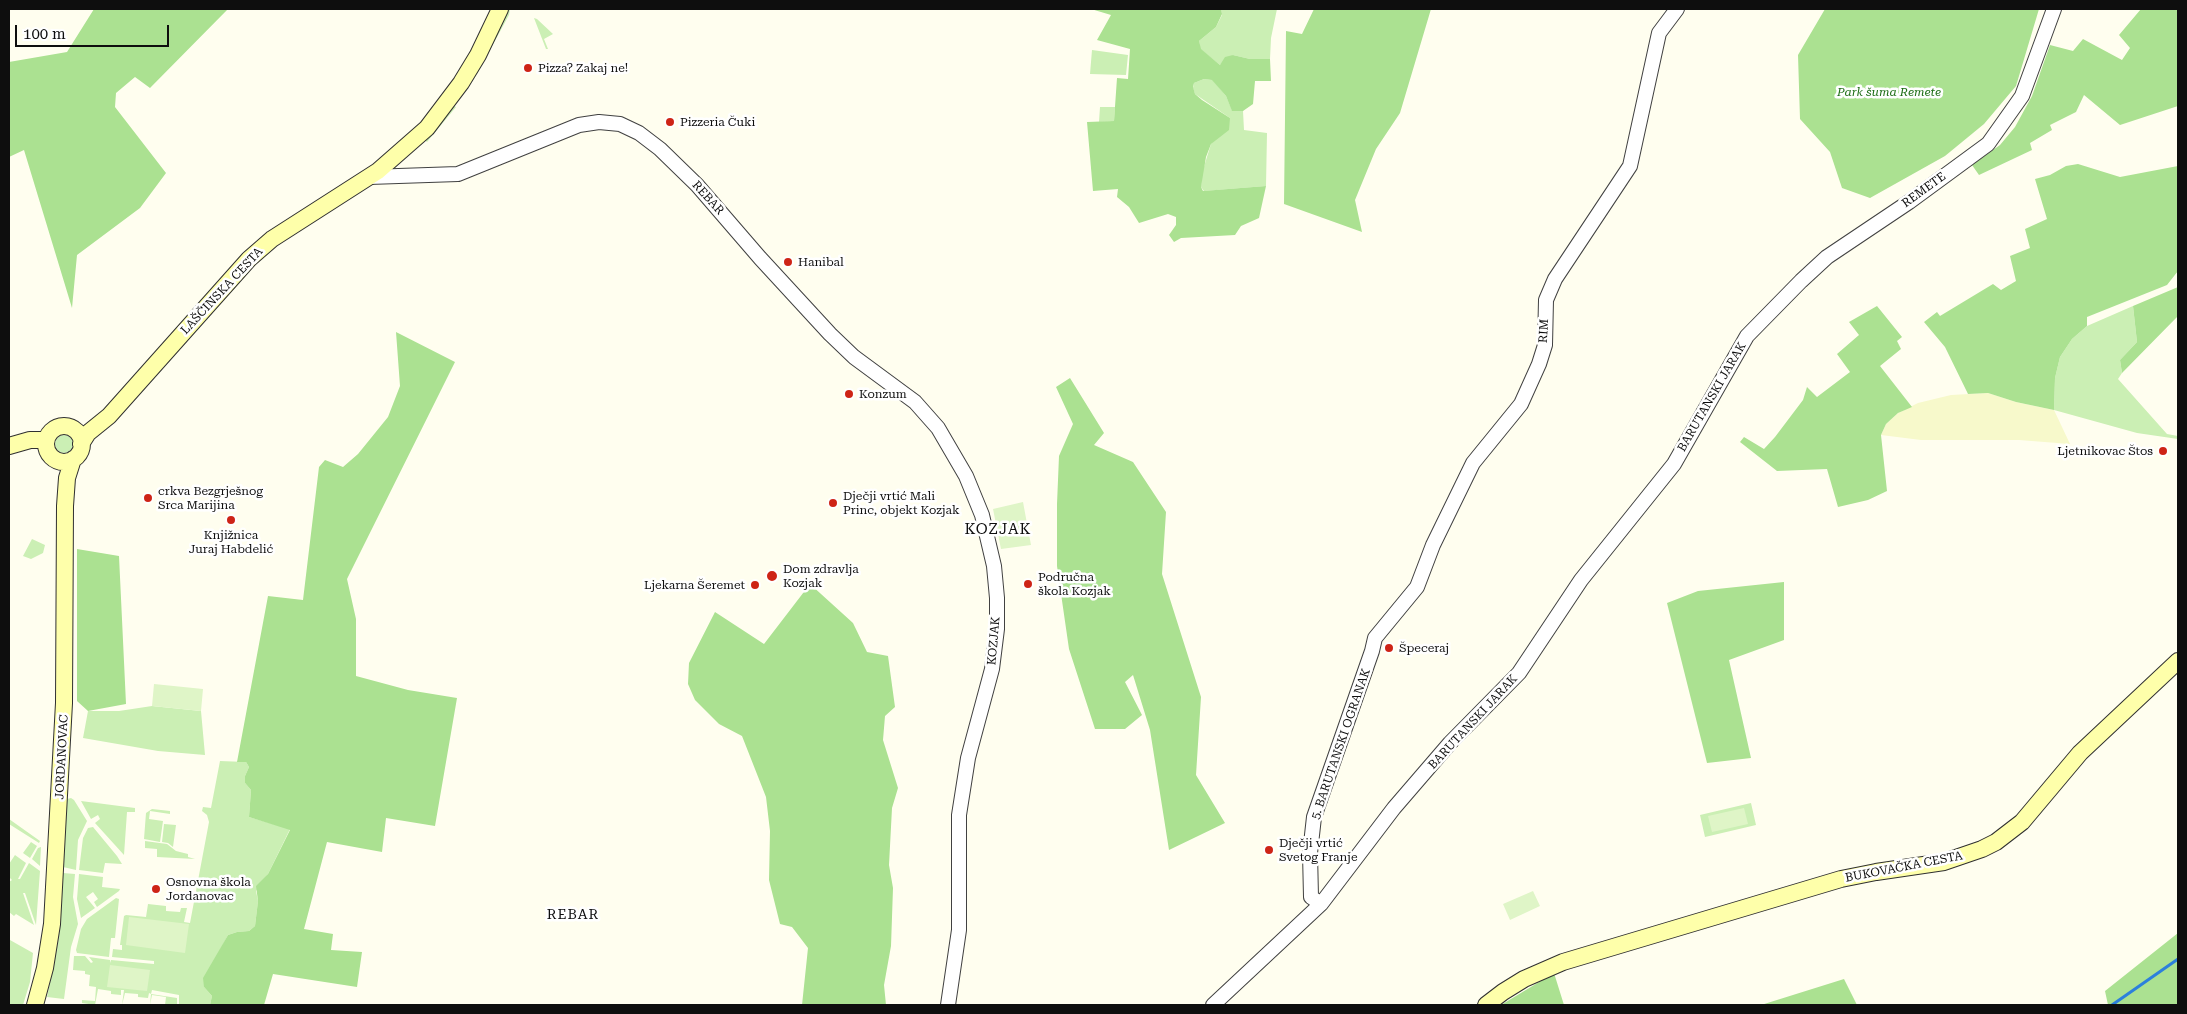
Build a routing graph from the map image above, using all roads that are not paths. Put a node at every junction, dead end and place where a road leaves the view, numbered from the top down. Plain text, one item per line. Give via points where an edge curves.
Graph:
1 (500, 9) edge
2 (1677, 9) edge
3 (2054, 9) edge
4 (400, 153) junction
5 (407, 176) junction
6 (369, 177) junction
7 (830, 334) joint
8 (1747, 336) joint
9 (116, 408) junction
10 (69, 427) junction
11 (46, 440) junction
12 (81, 444) junction
13 (9, 446) edge
14 (54, 459) junction
15 (73, 459) junction
16 (65, 506) junction
17 (1375, 638) joint
18 (2178, 661) edge
19 (1321, 904) junction
20 (35, 1005) edge
21 (948, 1005) edge
22 (1213, 1005) edge
23 (1486, 1005) edge

1 - 4 main road, LAŠČINSKA CESTA via 478,55 445,106
2 - 17 street, RIM via 1660,34 1630,166 1555,279 1546,300 1545,345 1521,404 1473,464 1433,545 1417,587
3 - 8 street, REMETE via 2022,96 1988,144 1827,257
4 - 5 street via 400,166
4 - 6 main road, LAŠČINSKA CESTA
5 - 6 street
5 - 7 street, REBAR via 458,174 589,122 610,122 633,130 650,140 697,185
6 - 9 main road, LAŠČINSKA CESTA via 272,239 249,259
7 - 21 street, KOZJAK via 854,357 915,402 938,428 974,495 994,566 997,630 989,680 968,758 959,815 959,930
8 - 19 street, BARUTANSKI JARAK via 1674,464 1581,580 1519,673 1450,743 1394,808
9 - 10 main road, LAŠČINSKA CESTA via 88,423
9 - 12 main road, LAŠČINSKA CESTA via 88,433
10 - 11 main road via 53,430
10 - 12 main road via 78,435
11 - 13 main road via 30,440
11 - 14 main road via 48,452
12 - 15 main road
14 - 15 main road via 64,462
14 - 16 main road, JORDANOVAC
15 - 16 main road, JORDANOVAC via 67,478
16 - 20 main road, JORDANOVAC via 62,770 52,924
17 - 19 street, 5. BARUTANSKI OGRANAK via 1314,817 1310,852 1311,897
18 - 23 main road, BUKOVAČKA CESTA via 2080,753 2022,822 1982,849 1944,862 1842,879 1563,962 1524,979
19 - 22 street, BARUTANSKI JARAK

